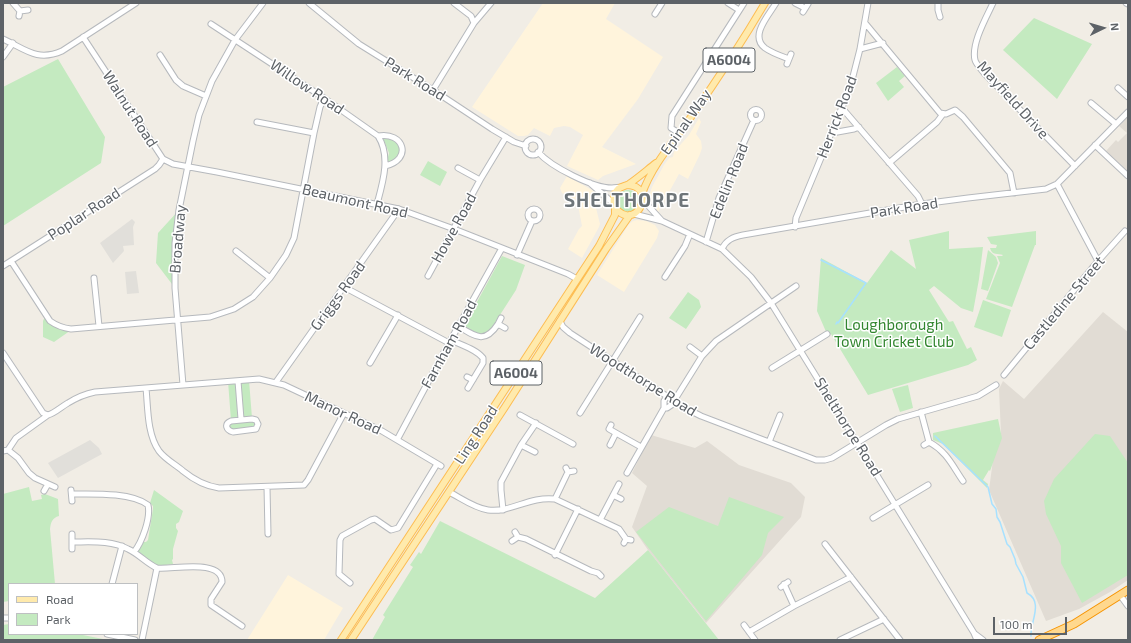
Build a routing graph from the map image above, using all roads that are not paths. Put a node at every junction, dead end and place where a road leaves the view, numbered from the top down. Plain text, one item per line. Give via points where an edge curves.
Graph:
1 (13, 3) edge
2 (136, 3) edge
3 (263, 3) edge
4 (309, 3) edge
5 (454, 3) edge
6 (491, 3) edge
7 (662, 3) edge
8 (728, 3) edge
9 (744, 3) edge
10 (765, 3) edge
11 (776, 3) edge
12 (796, 3) edge
13 (868, 3) edge
14 (938, 3) edge
15 (993, 3) edge
16 (806, 8) dead end
17 (28, 10) dead end
18 (739, 10) junction
19 (655, 14) dead end
20 (940, 17) dead end
21 (474, 23) junction
22 (866, 23) junction
23 (211, 24) dead end
24 (83, 37) junction
25 (3, 39) edge
26 (235, 40) junction
27 (13, 43) junction
28 (883, 43) junction
29 (860, 49) junction
30 (160, 55) dead end
31 (3, 57) edge
32 (789, 59) dead end
33 (1118, 88) dead end
34 (433, 90) junction
35 (206, 96) junction
36 (1128, 97) edge
37 (324, 98) junction
38 (1091, 103) dead end
39 (842, 108) junction
40 (1128, 112) edge
41 (943, 114) junction
42 (754, 120) dead end
43 (257, 122) dead end
44 (1116, 124) junction
45 (858, 127) junction
46 (314, 133) junction
47 (679, 133) junction
48 (832, 133) junction
49 (378, 136) junction
50 (506, 137) junction
51 (1095, 145) junction
52 (526, 146) junction
53 (538, 152) junction
54 (163, 159) junction
55 (659, 160) junction
56 (889, 163) junction
57 (385, 166) junction
58 (1075, 166) junction
59 (188, 167) junction
60 (458, 168) dead end
61 (1128, 176) edge
62 (480, 180) junction
63 (589, 183) junction
64 (1057, 184) junction
65 (624, 186) junction
66 (304, 190) junction
67 (1014, 193) junction
68 (642, 197) junction
69 (377, 204) junction
70 (922, 204) junction
71 (614, 206) junction
72 (399, 209) junction
73 (632, 214) junction
74 (532, 221) dead end
75 (662, 221) junction
76 (795, 227) junction
77 (454, 229) junction
78 (1125, 231) dead end
79 (690, 234) junction
80 (706, 242) junction
81 (502, 248) junction
82 (722, 249) junction
83 (236, 251) dead end
84 (517, 255) junction
85 (11, 261) junction
86 (1098, 261) junction
87 (3, 266) edge
88 (428, 276) dead end
89 (665, 277) dead end
90 (94, 278) dead end
91 (270, 278) junction
92 (577, 279) junction
93 (796, 286) dead end
94 (344, 287) junction
95 (771, 303) junction
96 (558, 308) junction
97 (398, 315) junction
98 (640, 317) dead end
99 (501, 318) dead end
100 (178, 319) junction
101 (560, 321) junction
102 (498, 324) junction
103 (99, 326) junction
104 (458, 326) junction
105 (505, 328) dead end
106 (827, 334) dead end
107 (450, 341) junction
108 (690, 347) dead end
109 (800, 351) junction
110 (3, 353) edge
111 (702, 356) junction
112 (612, 360) junction
113 (370, 363) dead end
114 (772, 368) dead end
115 (1004, 375) dead end
116 (467, 377) dead end
117 (473, 380) junction
118 (238, 381) junction
119 (276, 382) junction
120 (183, 385) junction
121 (996, 385) dead end
122 (146, 388) junction
123 (468, 388) dead end
124 (667, 396) junction
125 (675, 401) junction
126 (664, 408) junction
127 (921, 412) junction
128 (344, 413) junction
129 (580, 413) dead end
130 (48, 415) junction
131 (520, 415) dead end
132 (780, 415) dead end
133 (242, 419) junction
134 (536, 423) junction
135 (611, 425) dead end
136 (616, 433) junction
137 (397, 440) junction
138 (769, 442) junction
139 (857, 442) junction
140 (929, 442) junction
141 (573, 444) dead end
142 (610, 444) dead end
143 (521, 445) junction
144 (924, 445) dead end
145 (641, 447) junction
146 (6, 451) edge
147 (535, 452) dead end
148 (569, 470) dead end
149 (627, 473) dead end
150 (963, 481) dead end
151 (48, 484) junction
152 (619, 484) dead end
153 (928, 484) dead end
154 (55, 487) dead end
155 (267, 487) junction
156 (44, 492) dead end
157 (449, 492) junction
158 (613, 495) junction
159 (554, 499) junction
160 (621, 499) dead end
161 (72, 501) dead end
162 (896, 505) junction
163 (578, 509) junction
164 (503, 510) junction
165 (873, 518) dead end
166 (600, 520) junction
167 (72, 534) dead end
168 (268, 534) dead end
169 (627, 540) dead end
170 (512, 541) dead end
171 (72, 542) junction
172 (825, 543) dead end
173 (122, 546) junction
174 (72, 549) dead end
175 (134, 552) junction
176 (555, 555) junction
177 (157, 568) junction
178 (600, 572) dead end
179 (851, 577) junction
180 (112, 583) edge
181 (350, 583) dead end
182 (784, 584) dead end
183 (1128, 590) edge
184 (1120, 595) junction
185 (794, 606) junction
186 (1128, 606) edge
187 (240, 616) dead end
188 (884, 619) junction
189 (236, 622) junction
190 (744, 625) dead end
191 (242, 626) dead end
192 (749, 632) junction
193 (974, 633) junction
194 (112, 635) edge
195 (135, 640) edge
196 (142, 640) edge
197 (341, 640) edge
198 (351, 640) edge
199 (755, 640) edge
200 (840, 640) edge
201 (900, 640) edge
202 (977, 640) edge
203 (983, 640) edge
204 (1039, 640) edge

1 - 17 street via 19,14
2 - 24 street
3 - 26 street, Broadway
4 - 34 street, Park Road via 359,44
5 - 21 street via 471,16
6 - 21 street
7 - 19 street
8 - 18 street
9 - 18 street
10 - 47 main road, Epinal Way / A6004
11 - 32 street via 760,29 760,41 766,49
12 - 16 street
13 - 22 street, Herrick Road
14 - 20 street
15 - 58 street, Mayfield Drive via 976,40 975,61
18 - 47 street via 672,116 671,128
21 - 34 street
22 - 28 street
22 - 29 street, Herrick Road
23 - 26 street
24 - 27 street via 62,51 48,56 32,55
24 - 54 street, Walnut Road
25 - 27 street
26 - 35 street, Broadway
26 - 37 street, Willow Road
27 - 31 street
28 - 29 street
28 - 41 street
29 - 39 street, Herrick Road
30 - 35 street via 176,80
33 - 36 street
34 - 50 street, Park Road
35 - 59 street, Broadway via 194,134
37 - 46 street
37 - 49 street, Willow Road
38 - 44 street
39 - 45 street
39 - 48 street, Herrick Road
40 - 44 street, Park Road
41 - 56 street
41 - 67 street via 953,110 959,112 1010,173
42 - 80 street, Edelin Road via 719,198
43 - 46 street
44 - 51 street, Park Road
45 - 48 street
45 - 56 street
46 - 66 street
47 - 55 main road, Epinal Way / A6004
48 - 76 street, Herrick Road via 796,218
49 - 57 street via 385,150
49 - 57 street, Willow Road via 395,137 402,149 400,158
50 - 52 street, Park Road
50 - 62 street, Howe Road
51 - 58 street, Park Road
51 - 61 street
52 - 53 street, Park Road via 529,153
52 - 53 street, Park Road via 530,140 538,140 541,146
53 - 63 street, Park Road via 551,164
54 - 59 street, Walnut Road
54 - 85 street, Poplar Road via 155,169
55 - 65 main road, Epinal Way / A6004
55 - 68 main road, Epinal Way / A6004
56 - 70 street
57 - 69 street
58 - 64 street, Park Road
59 - 66 street, Beaumont Road
59 - 100 street, Broadway via 175,243
60 - 62 street, Howe Road
62 - 77 street, Howe Road
63 - 65 street, Park Road via 612,188
63 - 71 street, Park Road
64 - 67 street, Park Road via 1039,190
64 - 86 street
65 - 68 main road via 634,187
65 - 71 main road, A6004 via 616,192
66 - 69 street, Beaumont Road
66 - 91 street via 292,242
67 - 70 street, Park Road
68 - 73 main road, A6004 via 641,208
68 - 75 street
69 - 72 street, Beaumont Road
70 - 76 street, Park Road
71 - 73 main road via 621,213
71 - 92 main road, Ling Road / A6004 via 615,215 611,223
72 - 77 street, Beaumont Road
72 - 94 street, Griggs Road
73 - 75 street
73 - 101 main road, Ling Road / A6004 via 606,249
74 - 84 street
75 - 79 street
76 - 82 street, Park Road via 733,238 727,241
77 - 81 street, Beaumont Road
77 - 88 street, Howe Road
78 - 86 street, Castledine Street
79 - 80 street
79 - 89 street
80 - 82 street
81 - 84 street, Beaumont Road
81 - 104 street, Farnham Road
82 - 95 street, Shelthorpe Road
83 - 91 street
84 - 92 street, Beaumont Road
85 - 87 street, Poplar Road
85 - 103 street via 50,321 71,328
86 - 115 street, Castledine Street
90 - 103 street
91 - 100 street via 253,297 234,309 210,317
92 - 96 main road, Ling Road / A6004
93 - 95 street
94 - 97 street
94 - 119 street, Griggs Road
95 - 109 street, Shelthorpe Road
95 - 111 street via 720,337
96 - 101 main road
96 - 197 main road, Ling Road / A6004
97 - 107 street
97 - 113 street
98 - 112 street
99 - 102 street
100 - 103 street
100 - 120 street, Broadway
101 - 112 street, Woodthorpe Road via 563,328
101 - 157 main road, Ling Road / A6004
102 - 104 street via 490,334 481,337
102 - 105 street
104 - 107 street, Farnham Road
106 - 109 street
107 - 117 street via 480,354 483,358 483,363
107 - 137 street, Farnham Road
108 - 111 street
109 - 114 street
109 - 139 street, Shelthorpe Road
110 - 130 street via 43,413
111 - 125 street
112 - 124 street, Woodthorpe Road
112 - 129 street
116 - 117 street
117 - 123 street
118 - 119 street, Manor Road via 259,379
118 - 120 street, Manor Road
118 - 133 street
119 - 128 street, Manor Road
120 - 122 street, Manor Road
121 - 127 street, Woodthorpe Road via 978,396
122 - 130 street, Manor Road via 87,394
122 - 155 street via 153,440 159,452 170,462 210,487
124 - 125 street, Woodthorpe Road
124 - 126 street
125 - 126 street via 670,407
125 - 138 street, Woodthorpe Road via 701,416
126 - 145 street
127 - 139 street, Woodthorpe Road via 898,419
127 - 140 street
128 - 137 street, Manor Road
128 - 155 street via 304,484
130 - 146 street, Manor Road via 16,438
131 - 134 street, Ling Road
132 - 138 street
133 - 133 street via 254,419 258,426 253,430 229,431 226,425 228,422
134 - 141 street, Ling Road
134 - 143 street
135 - 136 street via 609,429
136 - 142 street
136 - 145 street
137 - 181 street, Manor Road via 439,465 398,528 391,530 375,517 344,534 341,538 339,574
138 - 139 street, Woodthorpe Road via 820,461 832,458
139 - 162 street, Shelthorpe Road
140 - 144 street
140 - 150 street via 946,456
143 - 147 street
143 - 164 street via 501,482
145 - 149 street
146 - 151 street via 18,458 35,478
148 - 159 street
151 - 154 street
151 - 156 street
152 - 158 street
153 - 162 street
155 - 168 street
157 - 164 street via 478,508
157 - 198 main road, Ling Road / A6004
158 - 160 street
158 - 166 street
159 - 163 street
159 - 164 street via 544,498
161 - 175 street via 72,492 118,495 148,505 143,536
162 - 165 street
162 - 193 street, Shelthorpe Road
163 - 166 street
163 - 176 street
166 - 169 street via 619,530
167 - 171 street
170 - 176 street via 516,535
171 - 173 street via 107,542
171 - 174 street
172 - 179 street
173 - 175 street
173 - 180 street
175 - 177 street
176 - 178 street via 591,571
177 - 189 street via 193,566 217,572 222,582 211,598 211,605
177 - 196 street
179 - 185 street
179 - 188 street
182 - 185 street
183 - 184 highway
184 - 186 street
184 - 204 highway via 1074,624
185 - 192 street
187 - 189 street
188 - 200 street
188 - 201 street
189 - 191 street
190 - 192 street
192 - 199 street
193 - 202 street, Shelthorpe Road
193 - 203 street, Shelthorpe Road
194 - 195 street

